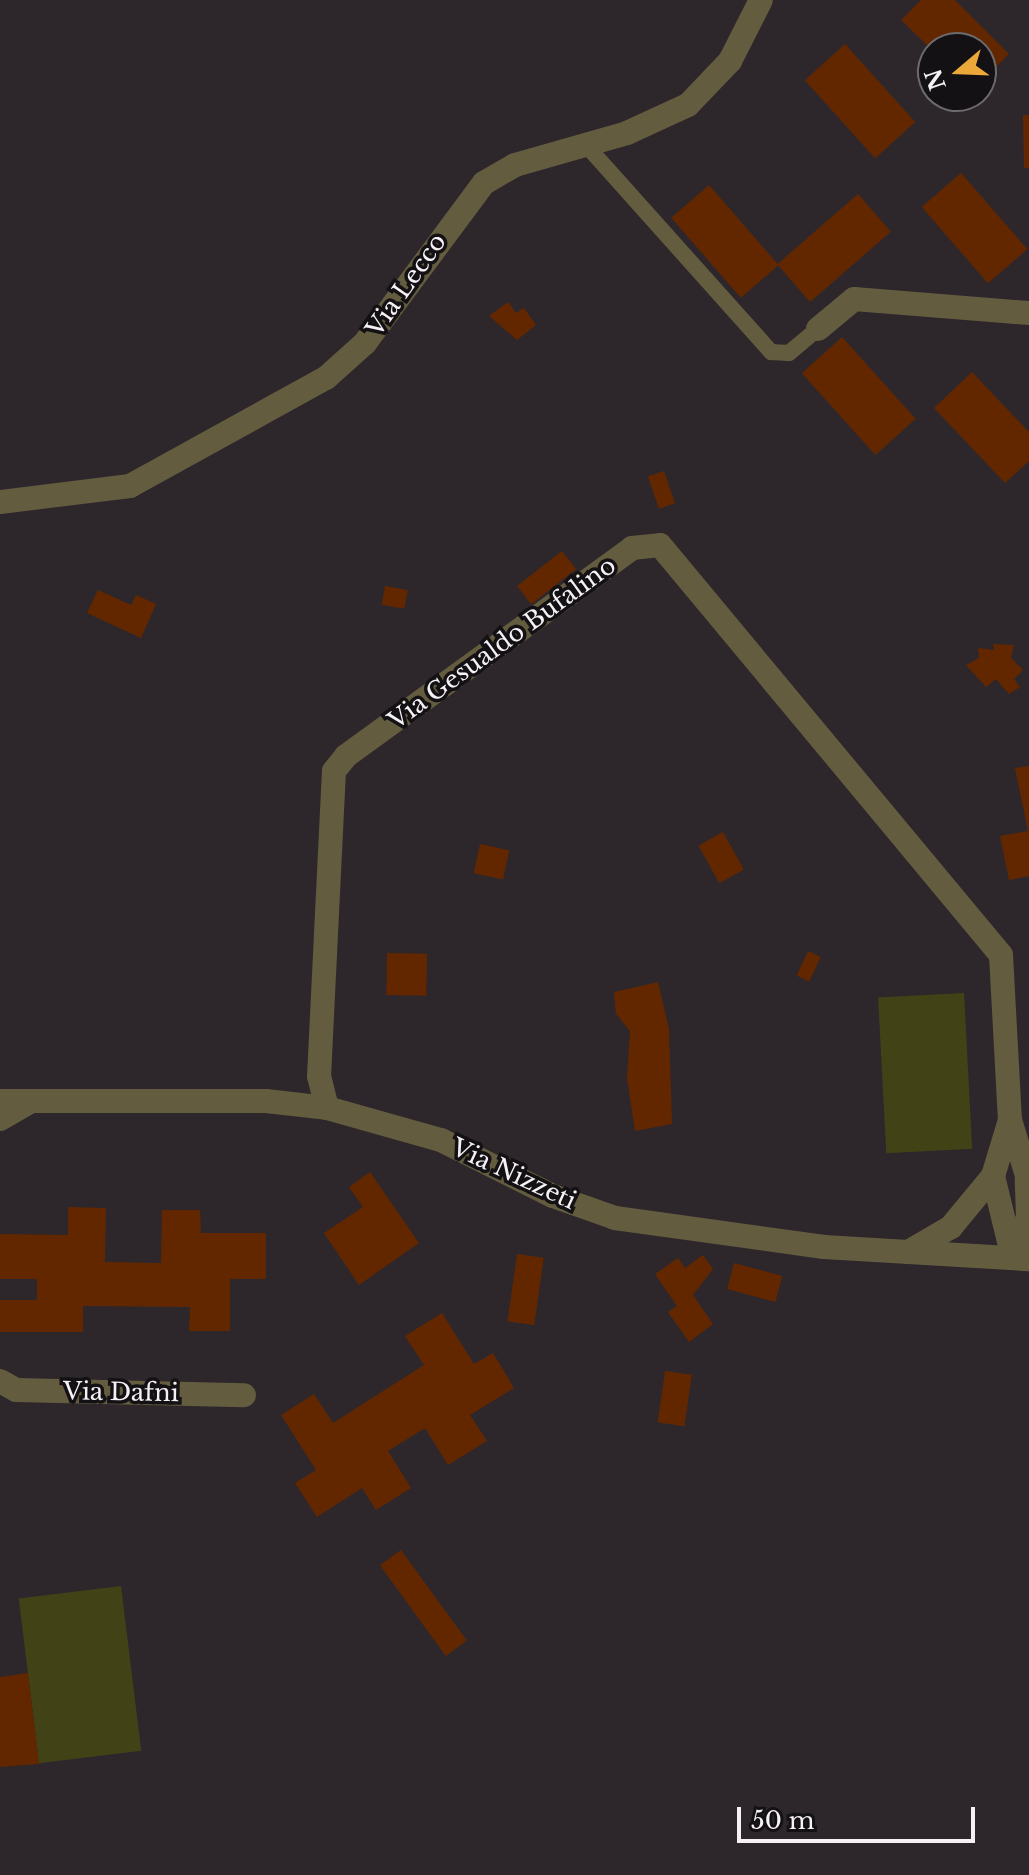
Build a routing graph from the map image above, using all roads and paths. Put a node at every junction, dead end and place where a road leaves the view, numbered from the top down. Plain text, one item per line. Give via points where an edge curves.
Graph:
1 (761, 0) edge
2 (586, 145) junction
3 (1029, 313) edge
4 (818, 329) joint
5 (0, 502) edge
6 (0, 1101) edge
7 (30, 1102) junction
8 (327, 1108) junction
9 (0, 1119) edge
10 (1010, 1120) junction
11 (993, 1176) junction
12 (1028, 1181) edge
13 (908, 1252) junction
14 (1021, 1258) edge
15 (5, 1389) edge
16 (244, 1395) dead end

1 - 2 street, Via Lecco via 711,86 664,119
2 - 4 lane via 771,352 789,353
2 - 5 street, Via Lecco via 515,165 484,183 365,343 326,378 130,486
3 - 4 street via 854,299
6 - 7 street, Via Nizzeti
7 - 8 street, Via Nizzeti via 266,1101
7 - 9 street
8 - 10 street, Via Gesualdo Bufalino via 319,1077 334,771 346,756 632,548 660,545 1001,955
8 - 13 street, Via Nizzeti via 441,1140 553,1196 615,1218 824,1247
10 - 11 street
10 - 12 street
11 - 13 street via 951,1227
11 - 14 street
12 - 14 street
13 - 14 street, Via Nizzeti
15 - 16 street, Via Dafni

